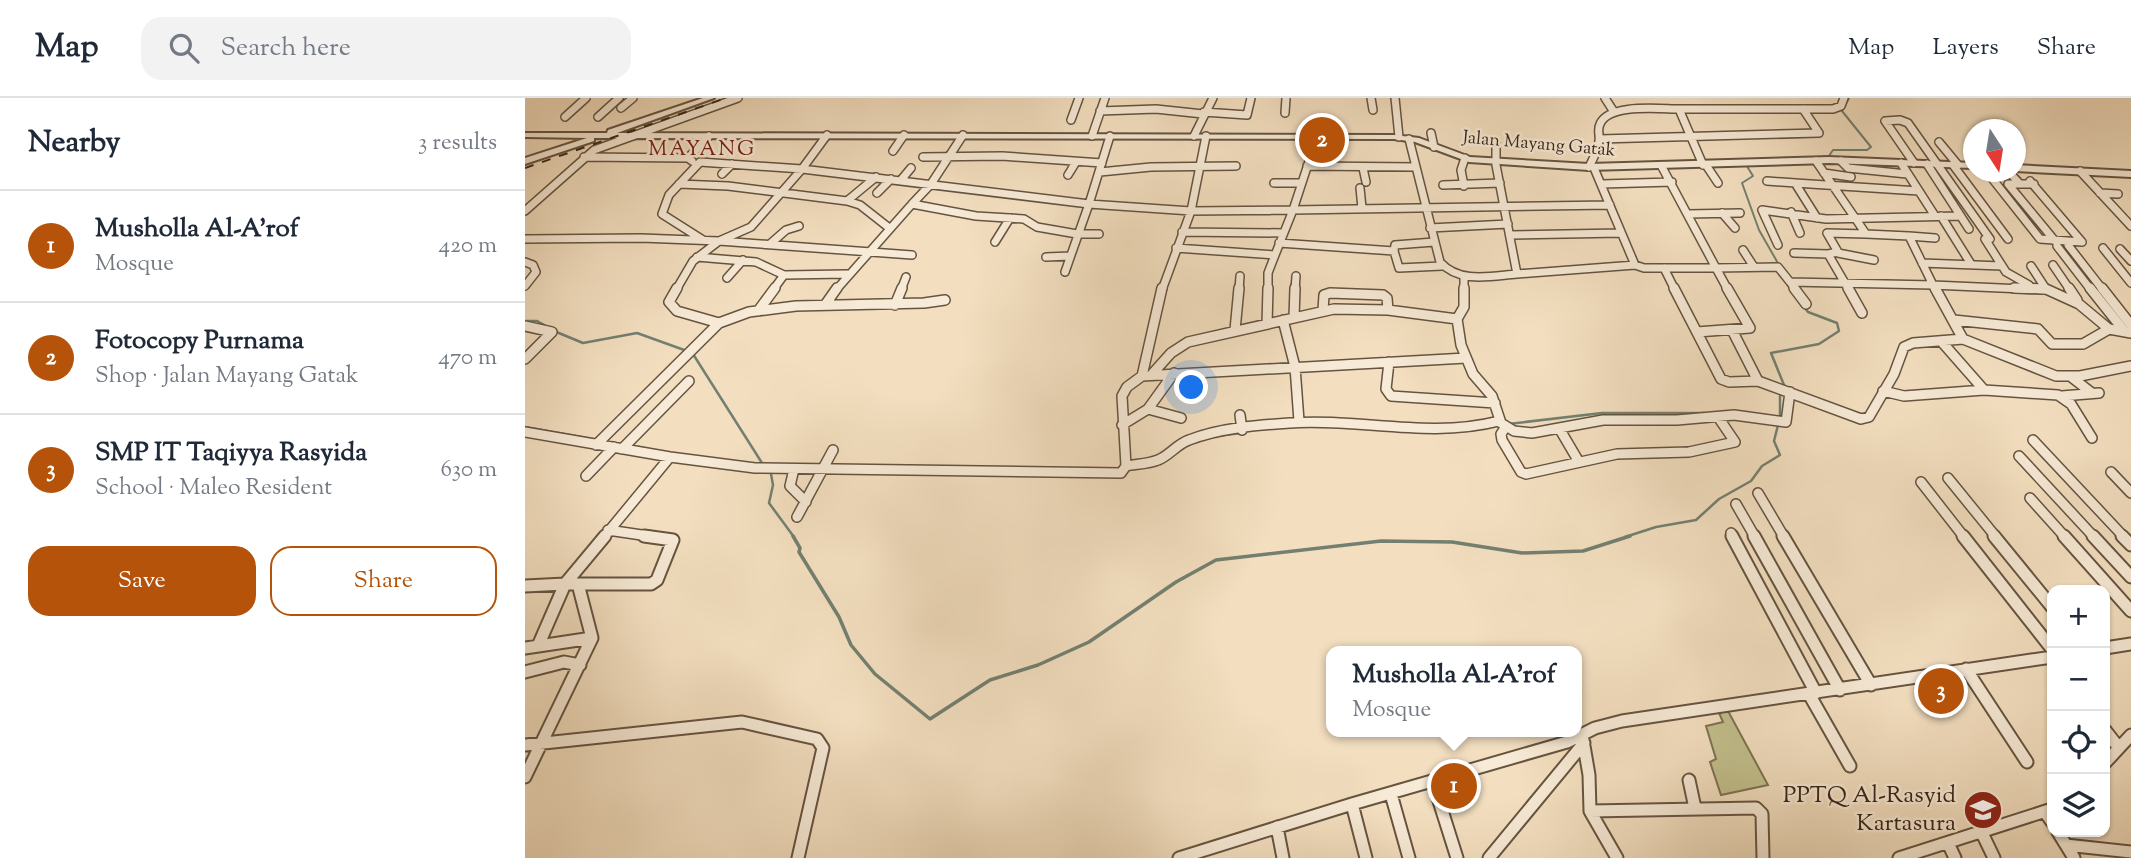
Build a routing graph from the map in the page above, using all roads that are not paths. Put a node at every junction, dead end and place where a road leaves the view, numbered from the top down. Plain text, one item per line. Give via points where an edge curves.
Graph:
1 (586, 98) edge
2 (619, 98) edge
3 (633, 98) edge
4 (710, 98) edge
5 (738, 98) edge
6 (1079, 98) edge
7 (1105, 98) edge
8 (1213, 98) edge
9 (1251, 98) edge
10 (1286, 98) edge
11 (1371, 98) edge
12 (1395, 98) edge
13 (1605, 98) edge
14 (1734, 98) edge
15 (1845, 98) edge
16 (621, 108) dead end
17 (1679, 109) junction
18 (1741, 109) junction
19 (1803, 109) junction
20 (1373, 110) dead end
21 (1100, 111) junction
22 (1614, 112) junction
23 (1203, 113) junction
24 (1285, 113) dead end
25 (1247, 115) junction
26 (565, 117) dead end
27 (598, 117) dead end
28 (1071, 120) dead end
29 (1245, 123) dead end
30 (616, 130) junction
31 (1431, 133) dead end
32 (525, 135) edge
33 (585, 135) junction
34 (601, 135) junction
35 (827, 135) junction
36 (904, 135) junction
37 (964, 135) junction
38 (631, 136) junction
39 (709, 136) junction
40 (1092, 136) junction
41 (1110, 136) junction
42 (1194, 136) junction
43 (1206, 136) junction
44 (1317, 137) junction
45 (1399, 137) junction
46 (1692, 138) junction
47 (1409, 139) junction
48 (1600, 139) junction
49 (1939, 142) dead end
50 (1496, 144) dead end
51 (1434, 147) junction
52 (893, 151) dead end
53 (950, 156) junction
54 (584, 157) junction
55 (923, 157) dead end
56 (688, 158) junction
57 (1465, 158) junction
58 (525, 161) edge
59 (1497, 161) junction
60 (1816, 161) junction
61 (1841, 161) junction
62 (700, 162) junction
63 (1076, 162) junction
64 (1103, 163) junction
65 (1901, 163) junction
66 (1915, 163) junction
67 (733, 164) junction
68 (1927, 164) junction
69 (1938, 164) junction
70 (1705, 165) junction
71 (1955, 165) junction
72 (1963, 165) edge
73 (1161, 166) junction
74 (1200, 166) junction
75 (1235, 166) dead end
76 (1307, 166) junction
77 (1416, 167) junction
78 (1592, 167) junction
79 (1662, 167) junction
80 (911, 168) dead end
81 (1363, 168) junction
82 (802, 169) junction
83 (2026, 169) edge
84 (1872, 170) junction
85 (2080, 171) junction
86 (1100, 172) junction
87 (1824, 173) junction
88 (722, 174) dead end
89 (1907, 174) junction
90 (2131, 174) edge
91 (1068, 175) dead end
92 (876, 177) junction
93 (1851, 177) dead end
94 (891, 179) junction
95 (901, 180) junction
96 (1157, 180) dead end
97 (1767, 181) dead end
98 (1672, 182) junction
99 (1995, 182) edge
100 (1274, 183) dead end
101 (1301, 183) junction
102 (1500, 183) junction
103 (1718, 183) dead end
104 (1796, 183) junction
105 (679, 184) junction
106 (931, 184) junction
107 (1602, 184) junction
108 (2020, 184) joint
109 (1443, 185) dead end
110 (1833, 185) junction
111 (1464, 186) junction
112 (1881, 189) junction
113 (1919, 191) junction
114 (877, 192) dead end
115 (781, 193) junction
116 (2100, 193) junction
117 (2118, 194) dead end
118 (847, 201) junction
119 (912, 204) junction
120 (1089, 204) junction
121 (1610, 205) junction
122 (1505, 206) junction
123 (1362, 208) junction
124 (1425, 208) junction
125 (1293, 209) junction
126 (525, 211) edge
127 (839, 211) dead end
128 (1191, 211) junction
129 (1741, 212) dead end
130 (1791, 212) junction
131 (1722, 213) junction
132 (1688, 214) junction
133 (1938, 216) junction
134 (1960, 216) junction
135 (1010, 218) junction
136 (1817, 218) junction
137 (1855, 218) junction
138 (2127, 219) edge
139 (769, 223) dead end
140 (754, 224) junction
141 (1508, 224) junction
142 (799, 226) dead end
143 (2131, 226) edge
144 (1430, 228) junction
145 (1735, 228) dead end
146 (1969, 229) dead end
147 (886, 230) junction
148 (1182, 232) junction
149 (1283, 233) junction
150 (1621, 233) junction
151 (1800, 233) dead end
152 (1077, 234) junction
153 (1099, 234) dead end
154 (1866, 234) junction
155 (1510, 235) junction
156 (1909, 236) junction
157 (1935, 237) dead end
158 (525, 239) edge
159 (2008, 239) dead end
160 (703, 240) junction
161 (719, 241) junction
162 (995, 242) dead end
163 (1434, 242) junction
164 (1279, 243) junction
165 (2056, 243) junction
166 (770, 244) junction
167 (1778, 245) dead end
168 (2068, 245) dead end
169 (1175, 248) junction
170 (2103, 248) dead end
171 (2120, 249) dead end
172 (868, 250) junction
173 (1743, 250) dead end
174 (1394, 251) junction
175 (1794, 253) dead end
176 (1838, 253) junction
177 (1828, 254) junction
178 (912, 255) dead end
179 (1275, 255) junction
180 (1070, 256) junction
181 (697, 257) junction
182 (1046, 257) dead end
183 (743, 260) junction
184 (1874, 260) dead end
185 (2131, 261) edge
186 (525, 262) edge
187 (1922, 263) junction
188 (1971, 264) junction
189 (1635, 265) junction
190 (2053, 265) dead end
191 (1442, 266) junction
192 (2001, 266) junction
193 (1754, 267) junction
194 (2031, 267) dead end
195 (1664, 268) junction
196 (1716, 268) junction
197 (1065, 272) dead end
198 (846, 274) junction
199 (1517, 274) junction
200 (784, 275) junction
201 (1240, 276) dead end
202 (1296, 276) dead end
203 (1464, 276) junction
204 (906, 277) dead end
205 (727, 278) dead end
206 (1790, 282) junction
207 (2131, 282) edge
208 (1843, 284) junction
209 (1933, 285) junction
210 (525, 286) edge
211 (2036, 288) junction
212 (2046, 289) junction
213 (945, 300) dead end
214 (2079, 303) junction
215 (1806, 304) dead end
216 (825, 305) junction
217 (895, 305) junction
218 (1323, 310) junction
219 (1388, 310) junction
220 (758, 311) junction
221 (1862, 313) dead end
222 (1294, 317) junction
223 (1457, 319) junction
224 (1283, 320) junction
225 (719, 323) junction
226 (1267, 324) junction
227 (1955, 324) junction
228 (525, 326) edge
229 (2109, 329) junction
230 (1235, 330) junction
231 (1732, 330) junction
232 (2129, 330) edge
233 (1697, 332) junction
234 (1963, 340) junction
235 (1941, 341) junction
236 (1466, 358) junction
237 (525, 359) edge
238 (1389, 362) junction
239 (2131, 366) edge
240 (1294, 367) junction
241 (1153, 373) junction
242 (1174, 373) junction
243 (1142, 376) junction
244 (2070, 376) junction
245 (689, 381) dead end
246 (1758, 381) junction
247 (1983, 390) junction
248 (1883, 391) junction
249 (1790, 392) junction
250 (2062, 396) junction
251 (1495, 402) junction
252 (1148, 409) junction
253 (1240, 415) dead end
254 (1718, 416) junction
255 (1181, 418) dead end
256 (1299, 421) junction
257 (1122, 425) junction
258 (1502, 425) junction
259 (1559, 428) junction
260 (1242, 430) junction
261 (525, 432) edge
262 (2092, 438) dead end
263 (2033, 440) dead end
264 (596, 445) junction
265 (618, 448) junction
266 (833, 450) dead end
267 (2019, 456) dead end
268 (670, 457) junction
269 (1579, 462) junction
270 (1126, 468) junction
271 (794, 469) junction
272 (824, 470) junction
273 (2111, 472) dead end
274 (586, 476) dead end
275 (1948, 478) dead end
276 (1921, 482) dead end
277 (1758, 493) dead end
278 (2131, 493) edge
279 (2030, 498) dead end
280 (806, 502) junction
281 (1736, 504) dead end
282 (797, 517) dead end
283 (608, 530) junction
284 (1731, 533) dead end
285 (2131, 545) edge
286 (2131, 577) edge
287 (565, 584) junction
288 (578, 584) junction
289 (525, 586) edge
290 (2047, 601) edge
291 (2131, 611) edge
292 (592, 638) junction
293 (2131, 644) edge
294 (538, 646) junction
295 (2110, 647) edge
296 (525, 649) edge
297 (2047, 652) edge
298 (2047, 658) edge
299 (582, 661) junction
300 (1966, 669) junction
301 (525, 672) edge
302 (1871, 685) junction
303 (1840, 690) junction
304 (1812, 694) junction
305 (2131, 735) edge
306 (2110, 736) edge
307 (1583, 739) junction
308 (542, 742) junction
309 (525, 745) edge
310 (2119, 748) junction
311 (2110, 758) edge
312 (2027, 762) dead end
313 (1850, 766) dead end
314 (525, 777) edge
315 (1689, 780) dead end
316 (1433, 782) junction
317 (1391, 794) junction
318 (1352, 804) junction
319 (1695, 808) junction
320 (1590, 811) junction
321 (2047, 819) edge
322 (1277, 827) junction
323 (2062, 837) edge
324 (1984, 838) junction
325 (1948, 843) junction
326 (2066, 845) junction
327 (1217, 852) edge
328 (2131, 852) edge
329 (798, 858) edge
330 (1179, 858) edge
331 (1283, 858) edge
332 (1366, 858) edge
333 (1409, 858) edge
334 (1457, 858) edge
335 (1489, 858) edge
336 (1616, 858) edge
337 (1763, 858) edge
338 (1899, 858) edge
339 (1955, 858) edge
340 (1993, 858) edge
341 (2074, 858) edge

1 - 26 street
2 - 27 street
3 - 16 street
4 - 30 street
5 - 38 street
6 - 28 street
7 - 21 street
8 - 23 street
9 - 25 street
10 - 24 street
11 - 20 street
12 - 45 street
13 - 22 street
14 - 18 street
15 - 19 street via 1842,106 1833,109
17 - 18 street
17 - 22 street
17 - 46 street
18 - 19 street
19 - 46 street via 1819,133
21 - 23 street
21 - 40 street
22 - 48 street via 1598,127
23 - 25 street
23 - 42 street
25 - 29 street
30 - 33 street
30 - 34 street
31 - 51 street
32 - 33 street
33 - 34 street
34 - 38 street, Jalan Mayang Gatak
34 - 58 street
35 - 36 street, Jalan Mayang Gatak
35 - 39 street, Jalan Mayang Gatak
35 - 82 street
36 - 37 street, Jalan Mayang Gatak
36 - 52 street
37 - 40 street, Jalan Mayang Gatak
37 - 53 street
38 - 39 street, Jalan Mayang Gatak
38 - 54 street
39 - 56 street
40 - 41 street, Jalan Mayang Gatak
41 - 42 street, Jalan Mayang Gatak
41 - 64 street
42 - 43 street, Jalan Mayang Gatak
43 - 44 street, Jalan Mayang Gatak
43 - 74 street
44 - 45 street, Jalan Mayang Gatak
44 - 76 street
45 - 47 street, Jalan Mayang Gatak
46 - 48 street
46 - 70 street
47 - 51 street, Jalan Mayang Gatak
47 - 77 street
48 - 78 street
49 - 71 street
50 - 59 street
51 - 57 street, Jalan Mayang Gatak
53 - 55 street
53 - 63 street
53 - 106 street
54 - 56 street
54 - 126 street
56 - 62 street
57 - 59 street, Jalan Mayang Gatak
57 - 111 street via 1461,170
59 - 78 street, Jalan Mayang Gatak
59 - 102 street
60 - 61 street, Jalan Mayang Gatak
60 - 70 street, Jalan Mayang Gatak
60 - 87 street
61 - 65 street, Jalan Mayang Gatak
61 - 84 street via 1848,168
62 - 67 street
62 - 105 street
63 - 64 street
63 - 91 street
64 - 86 street
65 - 66 street, Jalan Mayang Gatak
65 - 89 street
66 - 68 street, Jalan Mayang Gatak
66 - 69 street via 1885,121 1908,123
67 - 82 street
67 - 88 street
68 - 69 street, Jalan Mayang Gatak
68 - 134 street
69 - 71 street, Jalan Mayang Gatak
69 - 192 street
70 - 79 street, Jalan Mayang Gatak
70 - 103 street
71 - 72 street, Jalan Mayang Gatak
71 - 159 street
73 - 74 street
73 - 86 street
73 - 96 street
74 - 75 street
74 - 128 street
76 - 81 street
76 - 101 street
77 - 81 street
77 - 124 street
78 - 79 street, Jalan Mayang Gatak
78 - 107 street
79 - 98 street
80 - 95 street
81 - 123 street
82 - 92 street
82 - 115 street
83 - 85 street
84 - 89 street
84 - 112 street
85 - 90 street
85 - 116 street
86 - 120 street
87 - 93 street
87 - 110 street
89 - 113 street
92 - 94 street
92 - 118 street
94 - 95 street
94 - 114 street
95 - 106 street
97 - 104 street
98 - 107 street
98 - 132 street
99 - 165 street via 2039,237
100 - 101 street
101 - 125 street
102 - 111 street
102 - 122 street
104 - 110 street
104 - 136 street
105 - 115 street
105 - 160 street via 669,195 662,216
106 - 119 street
106 - 120 street
107 - 121 street
108 - 165 street via 2008,184
108 - 165 street via 2031,181 2082,242
109 - 111 street
110 - 112 street
110 - 137 street
112 - 113 street
113 - 133 street
115 - 118 street
115 - 140 street
116 - 117 street
116 - 138 street
118 - 127 street
118 - 147 street via 860,205
119 - 135 street
119 - 147 street
120 - 128 street
120 - 152 street
121 - 122 street
121 - 150 street
122 - 124 street
122 - 141 street
123 - 124 street
123 - 125 street
124 - 144 street
125 - 128 street
125 - 149 street
128 - 148 street
129 - 131 street
130 - 136 street
130 - 151 street
130 - 167 street via 1762,210
131 - 132 street
131 - 145 street
132 - 196 street
133 - 134 street
133 - 137 street
133 - 188 street
134 - 146 street
135 - 152 street
135 - 162 street
136 - 137 street
137 - 154 street
138 - 143 street
139 - 140 street
140 - 161 street
141 - 144 street
141 - 155 street
142 - 166 street via 786,229
144 - 163 street
147 - 172 street
148 - 149 street
148 - 169 street
149 - 164 street
150 - 155 street
150 - 189 street
152 - 153 street
152 - 180 street
154 - 156 street
154 - 176 street via 1828,233
155 - 199 street
156 - 157 street
156 - 187 street
158 - 160 street
160 - 161 street
161 - 166 street
161 - 181 street
163 - 174 street via 1395,245
163 - 191 street
164 - 174 street
164 - 179 street
165 - 232 street
166 - 172 street
168 - 232 street
169 - 179 street
169 - 243 street
170 - 207 street
171 - 185 street
172 - 178 street
172 - 198 street
173 - 193 street
174 - 191 street via 1399,268
175 - 177 street
176 - 177 street
176 - 184 street
177 - 208 street
179 - 226 street via 1268,274
180 - 182 street
180 - 197 street
181 - 183 street
181 - 225 street via 669,302 677,311
183 - 200 street
183 - 205 street
186 - 210 street via 536,272
187 - 188 street
187 - 209 street
188 - 192 street
189 - 195 street
189 - 199 street
190 - 214 street
191 - 203 street
192 - 211 street via 2015,279
193 - 196 street
193 - 206 street via 1779,267
194 - 212 street
195 - 196 street
195 - 233 street
196 - 231 street via 1750,326
198 - 200 street
198 - 216 street
199 - 203 street
200 - 220 street
201 - 230 street
202 - 222 street
203 - 223 street via 1464,307
204 - 217 street
206 - 208 street
206 - 215 street
208 - 209 street
208 - 221 street
209 - 211 street
209 - 227 street
211 - 212 street
212 - 214 street
213 - 217 street
214 - 229 street
216 - 217 street
216 - 220 street
218 - 219 street
218 - 219 street via 1324,295 1329,293 1383,295
218 - 222 street
219 - 223 street
220 - 225 street
222 - 224 street
223 - 236 street
224 - 226 street
224 - 240 street
225 - 264 street
226 - 230 street
227 - 229 street via 2038,329 2052,344 2083,344
227 - 234 street
228 - 237 street via 552,332
229 - 232 street
230 - 241 street via 1180,346
231 - 233 street
231 - 246 street
233 - 246 street via 1721,379
234 - 235 street
234 - 244 street via 2048,374
235 - 247 street
235 - 248 street via 1904,347
236 - 238 street
236 - 251 street
238 - 240 street
238 - 251 street via 1386,389 1391,396
239 - 244 street
240 - 242 street
240 - 256 street
241 - 242 street
241 - 243 street
242 - 252 street
243 - 257 street via 1123,392
244 - 250 street via 2095,393
245 - 265 street
246 - 249 street
247 - 248 street via 1907,396
247 - 250 street
248 - 249 street via 1866,419
249 - 254 street via 1787,421 1741,414
250 - 262 street
251 - 258 street
252 - 255 street
252 - 257 street
253 - 260 street
254 - 259 street via 1603,419
254 - 269 street via 1735,442
256 - 258 street via 1445,430
256 - 260 street
257 - 270 street
258 - 259 street via 1526,434
258 - 269 street via 1502,440 1523,474
259 - 269 street
260 - 270 street via 1187,439 1159,460
261 - 264 street
263 - 285 street
264 - 265 street
265 - 268 street
265 - 274 street
266 - 272 street
267 - 286 street
268 - 271 street
268 - 283 street
270 - 272 street via 1107,474
271 - 272 street
271 - 280 street via 790,486
272 - 280 street
273 - 278 street
275 - 290 street
276 - 297 street
277 - 302 street
279 - 291 street
280 - 282 street
281 - 303 street
283 - 287 street
283 - 288 street via 673,540 657,580 651,584
284 - 304 street
287 - 288 street
287 - 289 street
287 - 294 street
288 - 292 street
292 - 294 street
292 - 299 street
293 - 295 street
294 - 296 street
298 - 300 street
299 - 301 street
299 - 308 street
300 - 302 street
300 - 312 street
302 - 303 street
303 - 304 street
304 - 307 street via 1644,716 1595,728
304 - 313 street
305 - 310 street
306 - 310 street
307 - 316 street
307 - 320 street
307 - 335 street
308 - 309 street
308 - 314 street
308 - 329 street via 742,722 817,738 823,748
310 - 311 street
315 - 319 street
316 - 317 street
316 - 334 street
317 - 318 street
317 - 333 street
318 - 322 street
318 - 332 street
319 - 320 street
319 - 337 street via 1756,807 1763,818
320 - 336 street
321 - 324 street
322 - 327 street
322 - 331 street
323 - 326 street
324 - 325 street
324 - 340 street
325 - 338 street
325 - 339 street
326 - 328 street
326 - 341 street
327 - 330 street

